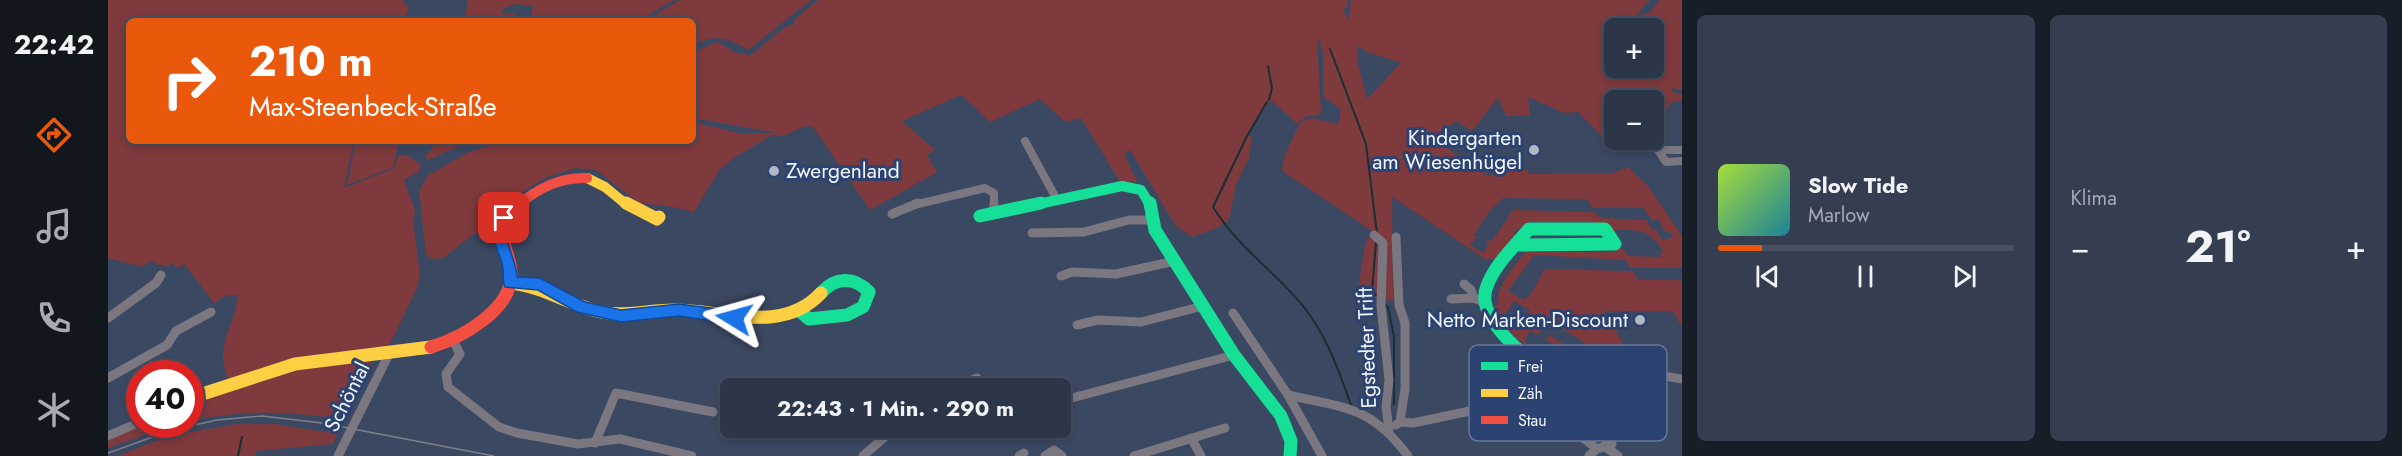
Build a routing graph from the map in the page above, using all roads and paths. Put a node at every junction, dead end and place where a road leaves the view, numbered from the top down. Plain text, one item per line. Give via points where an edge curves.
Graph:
1 (1025, 141) dead end
2 (1682, 150) edge
3 (1682, 161) edge
4 (1057, 200) junction
5 (892, 214) dead end
6 (994, 214) junction
7 (980, 216) dead end
8 (658, 217) dead end
9 (1151, 220) junction
10 (1032, 233) dead end
11 (1396, 237) dead end
12 (1378, 239) dead end
13 (1517, 245) junction
14 (1175, 261) junction
15 (161, 275) dead end
16 (1061, 276) dead end
17 (510, 283) junction
18 (1464, 284) dead end
19 (1451, 299) dead end
20 (1479, 301) junction
21 (1203, 306) junction
22 (211, 312) dead end
23 (801, 312) junction
24 (1233, 314) dead end
25 (108, 318) edge
26 (1077, 325) dead end
27 (454, 342) junction
28 (1517, 345) edge
29 (389, 354) junction
30 (1234, 355) junction
31 (1667, 376) edge
32 (108, 378) edge
33 (1682, 379) edge
34 (204, 393) edge
35 (1288, 395) junction
36 (1071, 398) edge
37 (709, 408) dead end
38 (1469, 411) edge
39 (1400, 422) junction
40 (126, 428) edge
41 (1225, 428) dead end
42 (1389, 431) junction
43 (108, 436) edge
44 (884, 438) edge
45 (1191, 438) junction
46 (595, 443) junction
47 (1600, 449) edge
48 (338, 456) edge
49 (692, 456) edge
50 (863, 456) edge
51 (1045, 456) edge
52 (1062, 456) edge
53 (1134, 456) edge
54 (1201, 456) edge
55 (1290, 456) edge
56 (1322, 456) edge
57 (1408, 456) edge
58 (1618, 456) edge

1 - 4 street
2 - 3 street via 1658,150 1666,162
4 - 6 street
4 - 9 street via 1122,186 1137,188 1149,198
5 - 6 street via 923,201 985,188 994,193
6 - 7 street
8 - 17 street via 645,217 625,207 599,182 588,177 567,178 544,188 513,208 500,222 498,237 510,267
9 - 10 street via 1137,219 1089,231 1052,229
9 - 14 street
11 - 39 street, Egstedter Trift via 1399,305 1405,323 1405,389
12 - 42 street, Egstedter Trift
13 - 13 street via 1599,244 1615,244 1605,229 1529,229
13 - 20 street
14 - 16 street via 1116,274 1072,272
14 - 21 street
15 - 25 street via 156,283
17 - 23 street via 540,284 582,308 627,317 670,310 734,318
17 - 27 street via 482,323
18 - 20 street
19 - 20 street
20 - 28 street via 1495,325
21 - 26 street via 1140,322 1098,320
21 - 30 street
22 - 32 street via 176,332 167,345
23 - 23 street via 809,319 855,312 868,303 869,292 858,281 833,282 825,286 816,304
24 - 35 street
27 - 29 street via 428,350
27 - 46 street via 460,354 446,374 448,387 499,427 551,441
29 - 34 street via 331,357 294,364
29 - 48 street, Schöntal
30 - 36 street
30 - 55 street via 1287,427
31 - 33 street
35 - 42 street via 1353,411
35 - 56 street
37 - 46 street via 616,393
38 - 39 street via 1413,423
39 - 42 street, Egstedter Trift
40 - 43 street
41 - 45 street
42 - 57 street
44 - 50 street
45 - 53 street
45 - 54 street
46 - 49 street via 620,439
47 - 58 street
51 - 52 street via 1054,450

